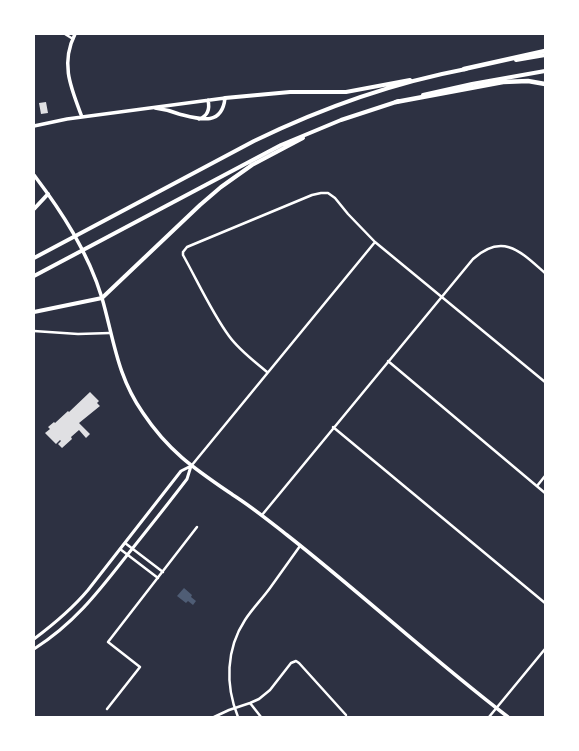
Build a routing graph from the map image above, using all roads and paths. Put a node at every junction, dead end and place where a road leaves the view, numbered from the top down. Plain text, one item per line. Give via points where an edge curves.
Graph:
1 (65, 34) edge
2 (75, 34) edge
3 (73, 39) junction
4 (545, 51) edge
5 (545, 55) edge
6 (464, 69) junction
7 (545, 71) edge
8 (438, 75) junction
9 (545, 84) edge
10 (225, 98) junction
11 (208, 100) junction
12 (396, 102) junction
13 (155, 108) junction
14 (82, 117) junction
15 (198, 119) junction
16 (34, 126) edge
17 (323, 128) junction
18 (34, 174) edge
19 (48, 194) junction
20 (34, 209) edge
21 (375, 242) junction
22 (34, 258) edge
23 (545, 273) edge
24 (34, 276) edge
25 (442, 297) junction
26 (102, 298) junction
27 (34, 312) edge
28 (34, 331) edge
29 (110, 333) junction
30 (388, 361) junction
31 (267, 372) junction
32 (545, 382) edge
33 (333, 427) junction
34 (191, 466) junction
35 (545, 476) edge
36 (537, 486) junction
37 (545, 493) edge
38 (262, 515) junction
39 (198, 527) dead end
40 (125, 543) junction
41 (300, 546) junction
42 (120, 549) junction
43 (132, 549) junction
44 (128, 555) junction
45 (163, 572) junction
46 (158, 578) junction
47 (545, 603) edge
48 (34, 639) edge
49 (545, 649) edge
50 (34, 650) edge
51 (250, 703) junction
52 (234, 708) junction
53 (496, 708) junction
54 (107, 709) dead end
55 (346, 715) dead end
56 (214, 717) edge
57 (238, 717) edge
58 (261, 717) edge
59 (489, 717) edge
60 (508, 717) edge

1 - 3 street
2 - 3 main road
3 - 14 main road via 68,58 68,74
4 - 6 highway
5 - 6 highway
6 - 8 highway
7 - 12 highway via 472,84
8 - 10 highway via 346,92 279,93
8 - 22 highway via 369,94 283,127
9 - 12 highway via 528,81 504,82
10 - 11 main road
10 - 15 main road via 224,107 217,116 209,120
11 - 13 main road
11 - 15 main road via 208,112
12 - 17 highway
13 - 14 main road
13 - 15 main road
14 - 16 main road
17 - 24 highway via 248,162
17 - 26 highway via 252,164 231,179
18 - 19 main road
19 - 20 highway
19 - 26 main road via 65,218 91,268
21 - 25 street
21 - 31 street
21 - 31 street via 335,198 328,193 320,193 185,248 183,254 229,337
23 - 25 street via 516,249 504,245 493,246 473,259
25 - 30 street
25 - 32 street
26 - 27 highway
26 - 29 main road
28 - 29 street
29 - 34 main road via 123,377 131,394 165,442
30 - 33 street
30 - 36 street
31 - 34 street
33 - 38 street
33 - 47 street
34 - 38 main road
34 - 40 street via 181,471
34 - 43 street via 187,479
35 - 36 street
36 - 37 street
38 - 41 main road
39 - 45 street
40 - 42 street
40 - 43 street
41 - 52 street via 246,619 235,640 229,675
41 - 53 main road
42 - 44 street
42 - 48 street via 75,605
43 - 44 street
43 - 45 street
44 - 46 street
44 - 50 street via 83,610
45 - 46 street
46 - 54 street via 108,642 140,667
49 - 53 street
51 - 52 street
51 - 55 street via 270,690 291,663 296,661
51 - 58 street
52 - 56 street
52 - 57 street
53 - 59 street
53 - 60 main road

